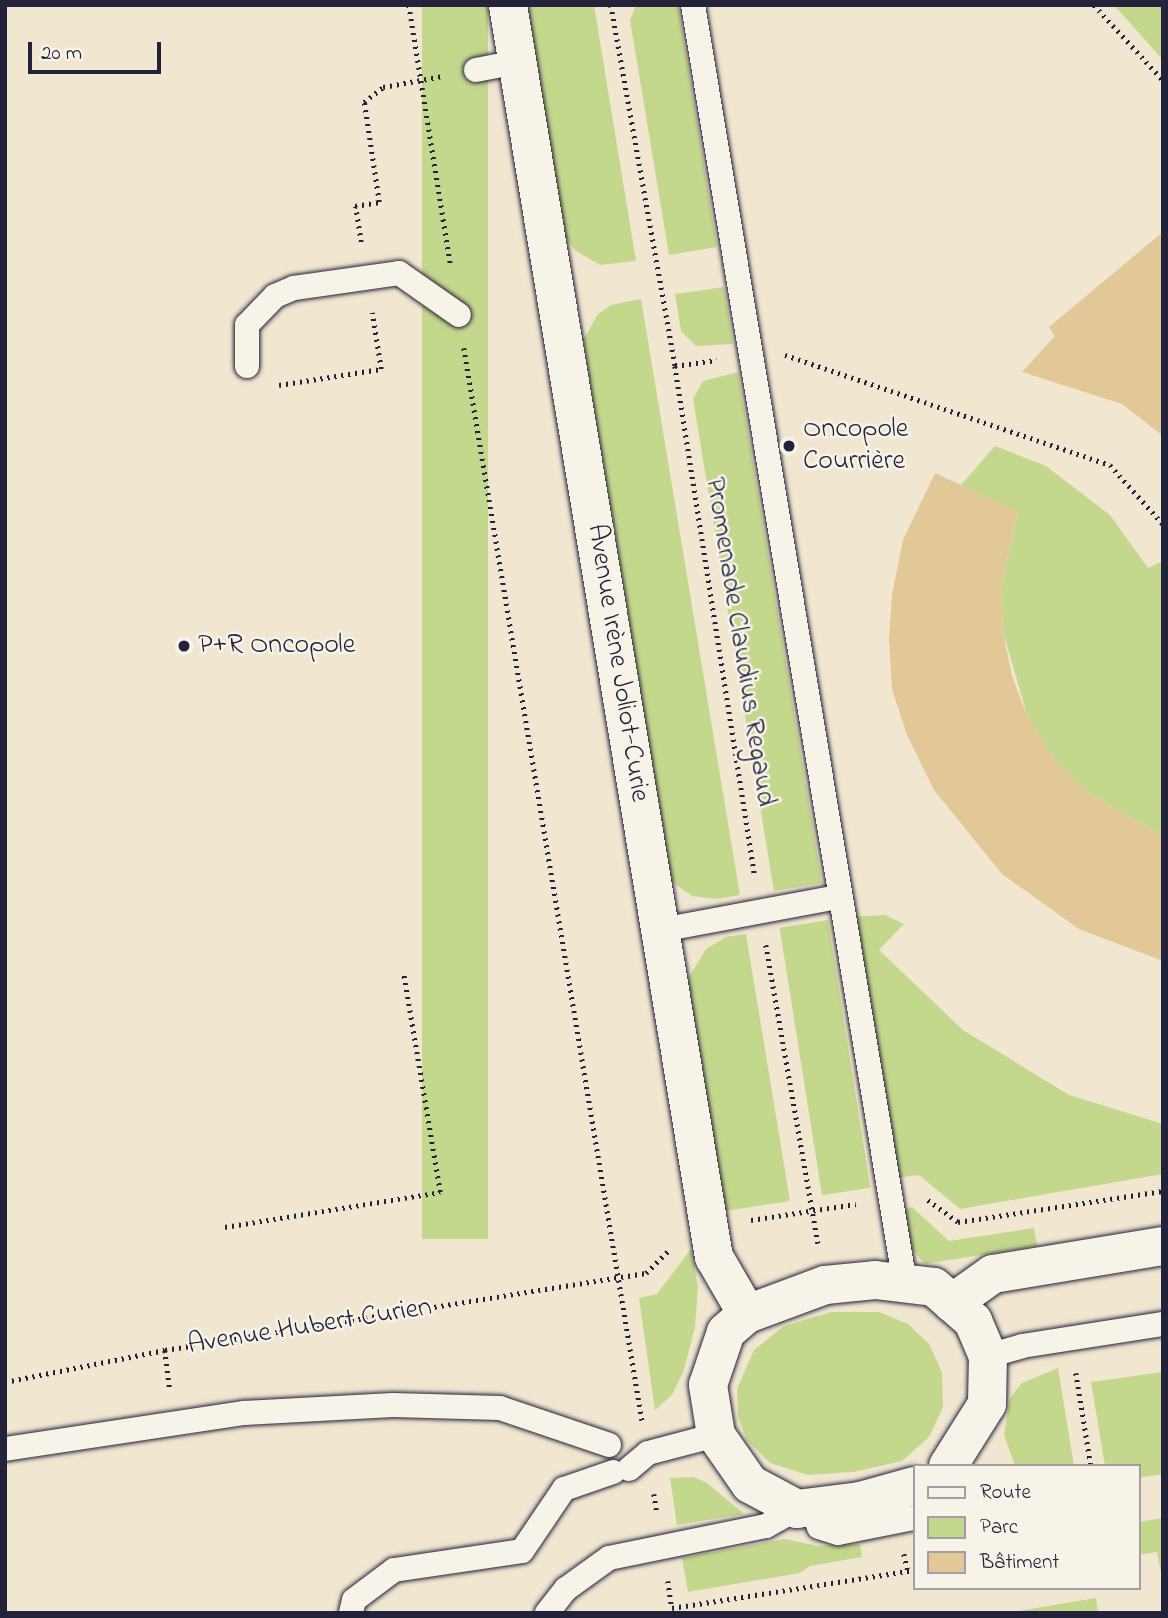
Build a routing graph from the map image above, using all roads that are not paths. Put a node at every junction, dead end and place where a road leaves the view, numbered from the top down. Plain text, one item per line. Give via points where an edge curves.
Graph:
1 (508, 5) edge
2 (693, 5) edge
3 (517, 62) junction
4 (476, 70) road end
5 (459, 314) road end
6 (247, 366) dead end
7 (838, 898) junction
8 (661, 930) junction
9 (1163, 1246) edge
10 (905, 1284) junction
11 (952, 1303) junction
12 (747, 1314) junction
13 (1163, 1324) edge
14 (988, 1356) junction
15 (716, 1435) junction
16 (5, 1449) edge
17 (625, 1456) junction
18 (949, 1464) edge
19 (912, 1486) edge
20 (805, 1509) junction
21 (912, 1518) edge
22 (351, 1613) edge
23 (547, 1613) edge

1 - 3 street, Avenue Irène Joliot-Curie
2 - 7 lane
3 - 4 lane
3 - 8 street, Avenue Irène Joliot-Curie
5 - 6 lane via 399,273 294,288 275,296 247,325
7 - 8 lane
7 - 10 lane
8 - 12 street, Avenue Irène Joliot-Curie via 713,1257
9 - 11 street via 993,1274
10 - 11 street via 934,1287
10 - 12 street via 874,1280 825,1285
11 - 14 street via 973,1321
12 - 15 street via 726,1332 708,1385
13 - 14 lane via 1021,1346
14 - 18 street via 988,1404
15 - 17 lane
15 - 20 street via 750,1484
16 - 17 lane via 244,1413 393,1405 500,1408
17 - 22 lane via 564,1489 522,1551 394,1570 354,1600
19 - 20 street
20 - 21 lane via 820,1527 838,1533
20 - 23 lane via 766,1526 609,1558 566,1589

